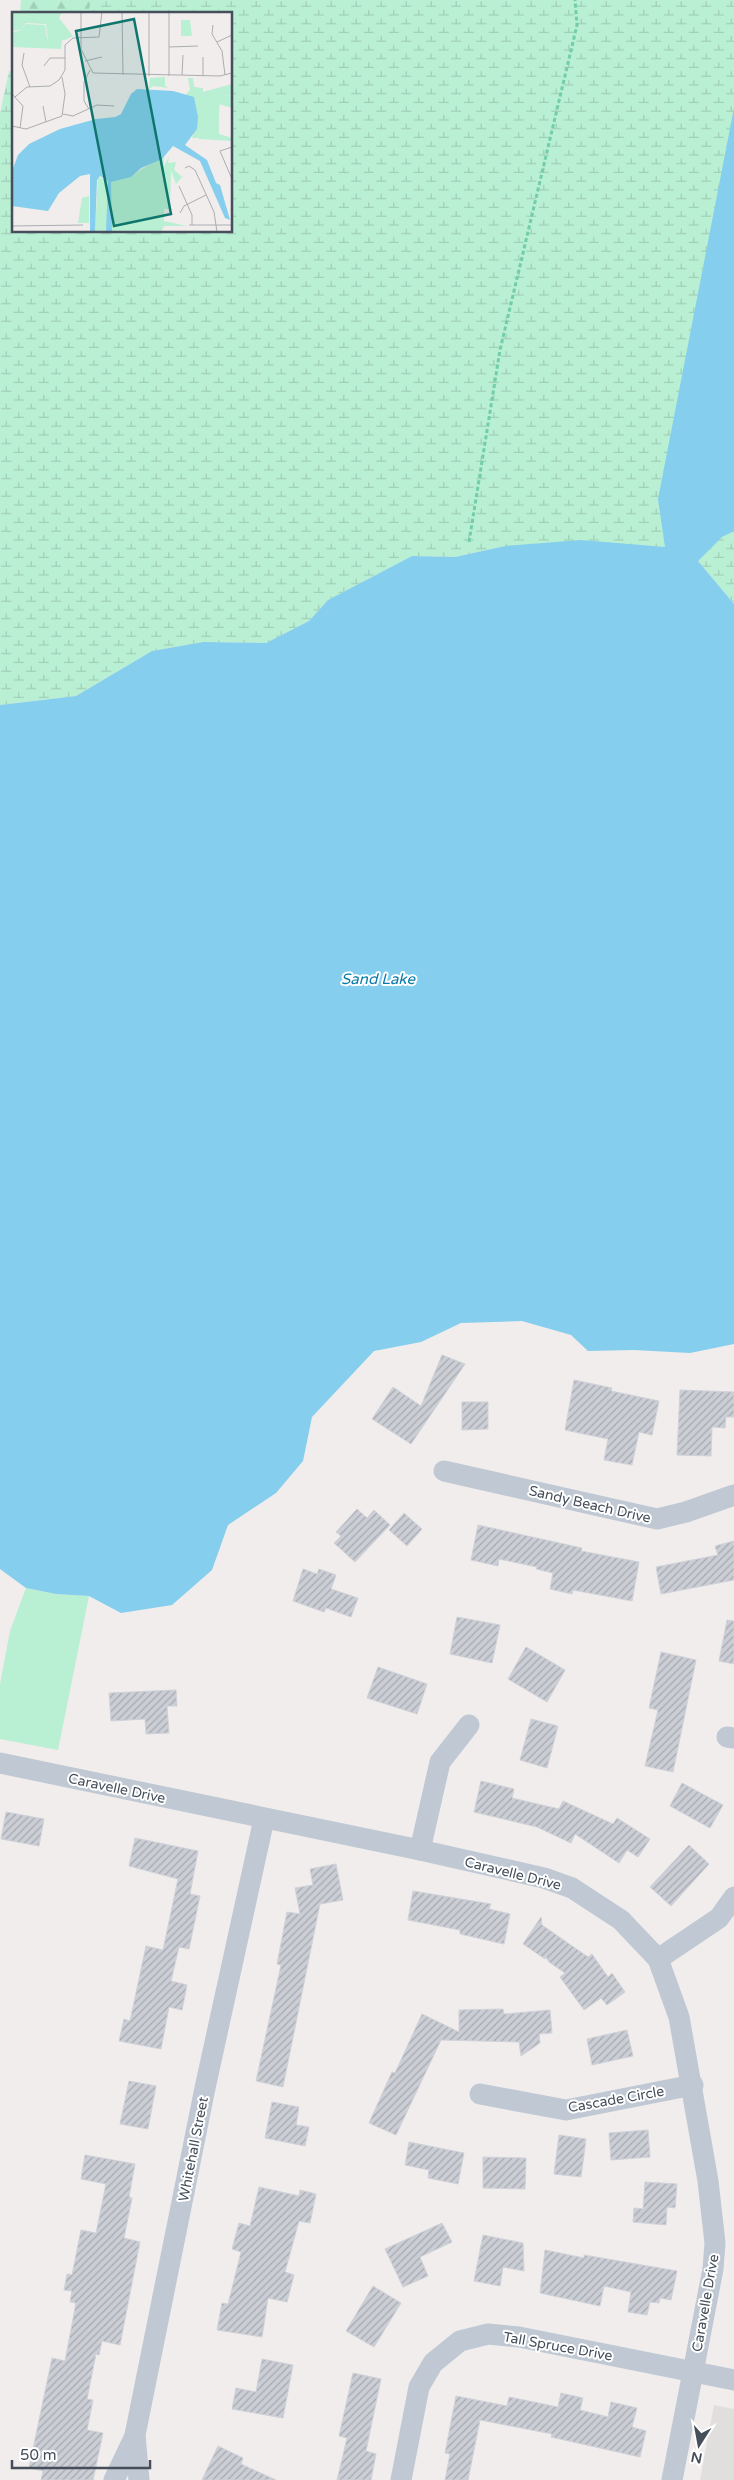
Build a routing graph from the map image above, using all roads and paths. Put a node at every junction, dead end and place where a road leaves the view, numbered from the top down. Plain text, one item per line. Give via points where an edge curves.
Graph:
1 (575, 0) edge
2 (469, 542) dead end
3 (444, 1470) dead end
4 (734, 1495) edge
5 (469, 1725) dead end
6 (0, 1762) edge
7 (264, 1819) junction
8 (420, 1850) junction
9 (734, 1897) edge
10 (658, 1959) junction
11 (693, 2085) junction
12 (480, 2094) dead end
13 (693, 2371) junction
14 (734, 2380) edge
15 (136, 2435) junction
16 (114, 2480) edge
17 (139, 2480) edge
18 (401, 2480) edge
19 (672, 2480) edge

1 - 2 path via 577,25 500,350
3 - 4 street, Sandy Beach Drive via 657,1519
5 - 8 street via 440,1762
6 - 7 street, Caravelle Drive
7 - 8 street, Caravelle Drive
7 - 15 street, Whitehall Street via 205,2088
8 - 10 street, Caravelle Drive via 544,1878 572,1888 621,1920
9 - 10 street via 719,1918
10 - 11 street, Caravelle Drive via 679,2017
11 - 12 street, Cascade Circle via 566,2110
11 - 13 street, Caravelle Drive via 715,2243
13 - 14 street, Tall Spruce Drive
13 - 18 street, Tall Spruce Drive via 519,2337 488,2334 460,2341 433,2363 419,2387
13 - 19 street, Caravelle Drive
15 - 16 street
15 - 17 street, Whitehall Street

